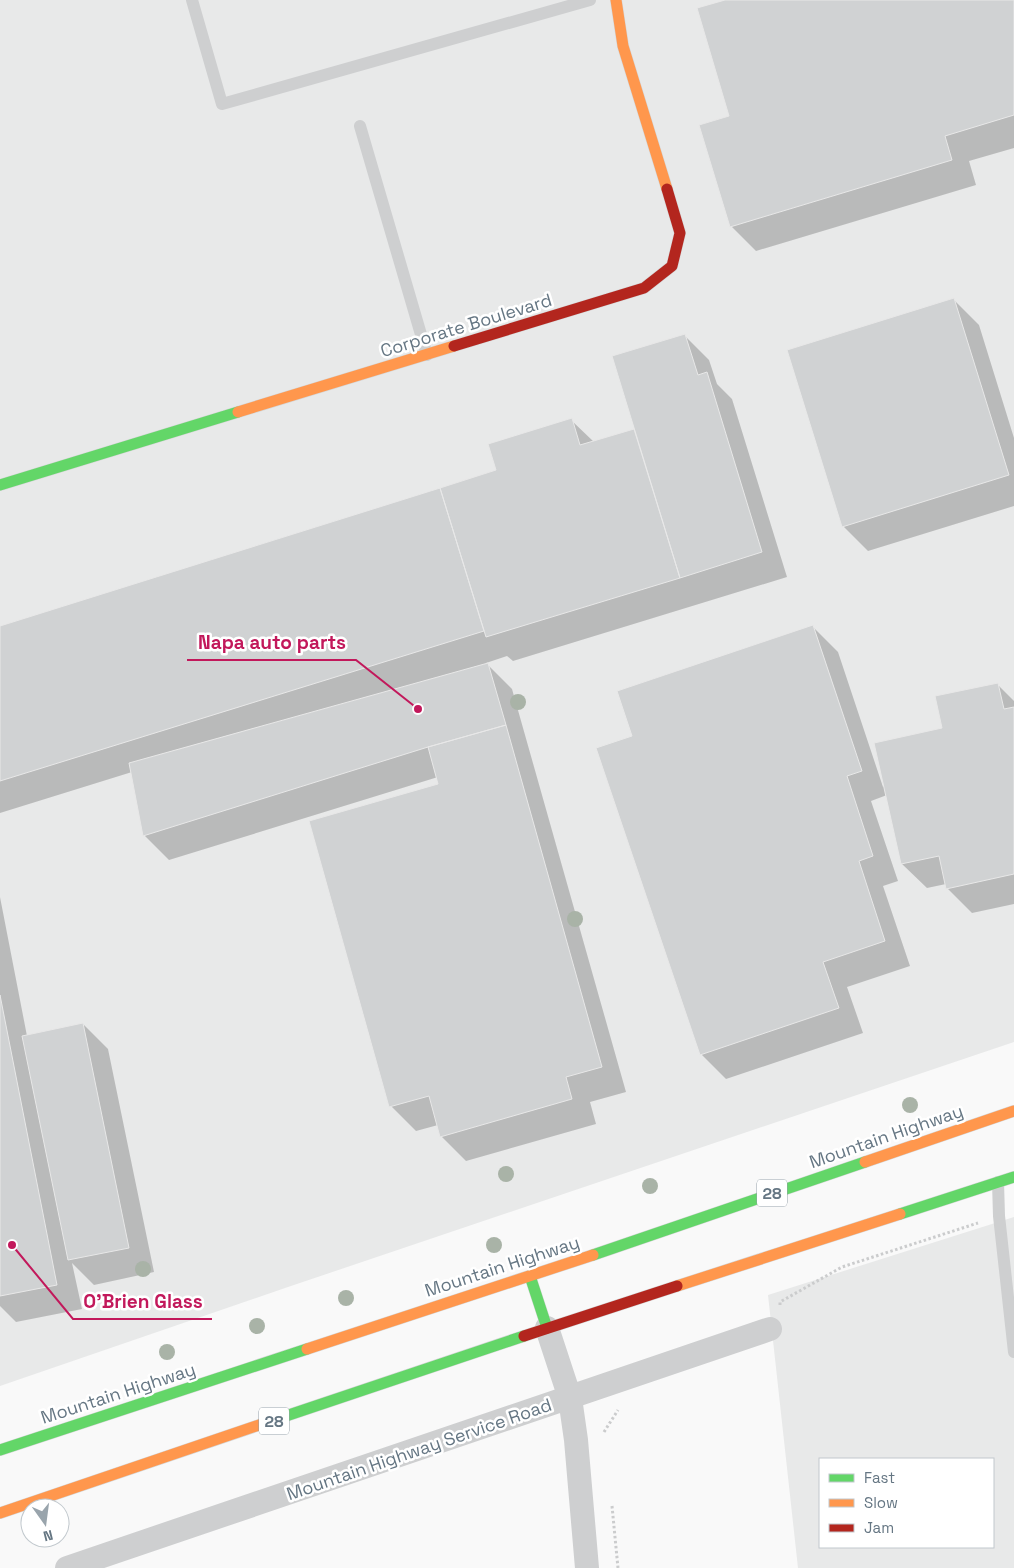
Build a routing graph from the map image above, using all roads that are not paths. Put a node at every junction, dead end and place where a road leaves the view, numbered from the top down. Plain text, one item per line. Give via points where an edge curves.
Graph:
1 (192, 0) edge
2 (590, 0) edge
3 (616, 0) edge
4 (360, 126) dead end
5 (428, 355) junction
6 (0, 485) edge
7 (1014, 1111) edge
8 (1014, 1177) edge
9 (998, 1182) junction
10 (530, 1276) junction
11 (774, 1320) road end
12 (548, 1328) junction
13 (1014, 1352) edge
14 (570, 1398) junction
15 (0, 1450) edge
16 (0, 1513) edge
17 (67, 1568) edge
18 (587, 1568) edge

1 - 2 lane via 222,104
3 - 5 main road, Corporate Boulevard via 622,46 680,233 672,266 644,288
4 - 5 lane
5 - 6 main road, Corporate Boulevard
7 - 10 main road, Mountain Highway / 28
8 - 9 main road, 28
9 - 12 main road, 28
9 - 13 lane
10 - 12 main road
10 - 15 main road, Mountain Highway / 28
11 - 14 street, Mountain Highway Service Road
12 - 14 street
12 - 16 main road, 28
14 - 17 street, Mountain Highway Service Road
14 - 18 street

